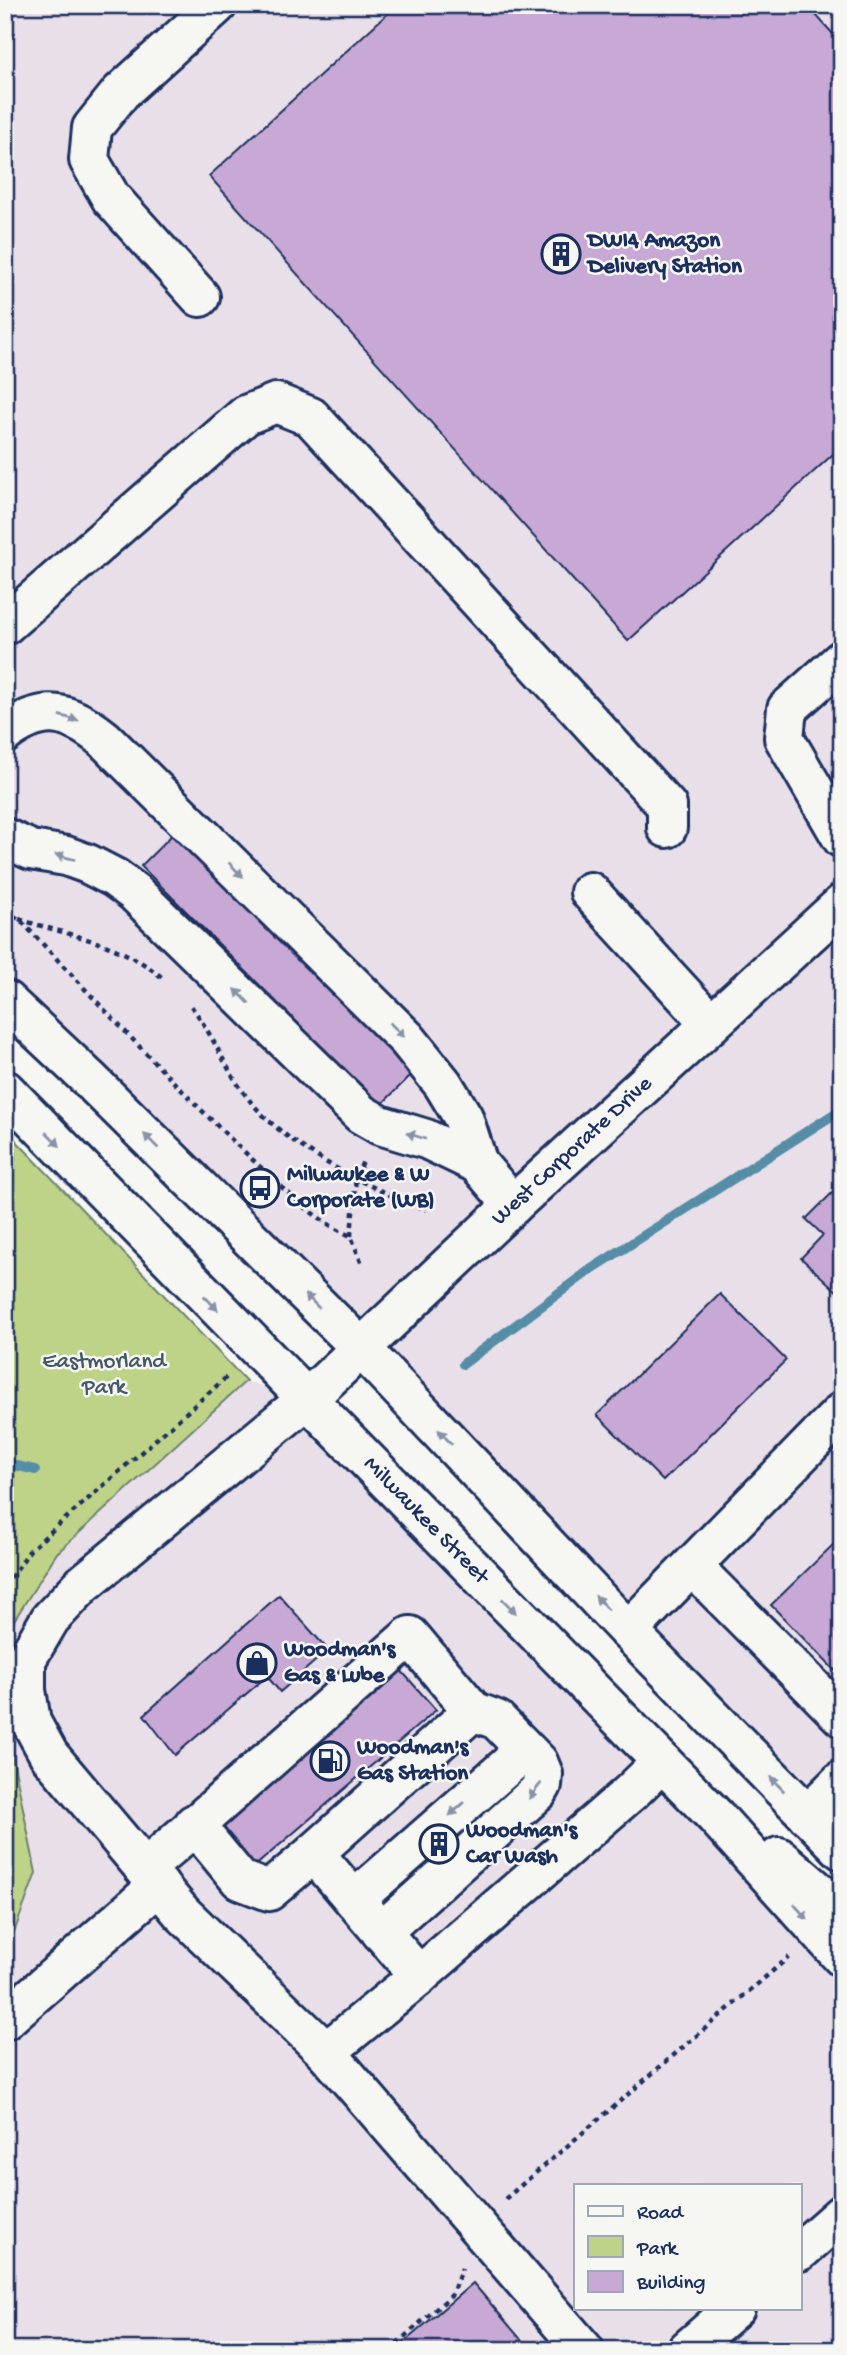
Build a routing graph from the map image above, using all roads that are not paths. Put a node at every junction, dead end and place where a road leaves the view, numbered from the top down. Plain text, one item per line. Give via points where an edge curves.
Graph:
1 (217, 5) edge
2 (200, 297) dead end
3 (5, 625) edge
4 (842, 660) edge
5 (5, 733) edge
6 (667, 828) dead end
7 (5, 838) edge
8 (842, 838) edge
9 (590, 892) dead end
10 (842, 904) edge
11 (5, 1000) edge
12 (711, 1024) junction
13 (5, 1090) edge
14 (478, 1164) junction
15 (513, 1205) junction
16 (361, 1349) junction
17 (306, 1400) junction
18 (842, 1412) edge
19 (692, 1566) junction
20 (628, 1631) junction
21 (473, 1711) junction
22 (842, 1717) edge
23 (519, 1743) junction
24 (675, 1775) junction
25 (842, 1780) edge
26 (807, 1815) junction
27 (194, 1824) junction
28 (842, 1850) edge
29 (313, 1853) junction
30 (152, 1877) junction
31 (354, 1900) junction
32 (842, 1912) edge
33 (381, 1932) junction
34 (842, 1957) edge
35 (419, 1976) junction
36 (5, 2021) edge
37 (326, 2052) junction
38 (842, 2214) edge
39 (802, 2249) edge
40 (733, 2310) edge
41 (584, 2350) edge
42 (687, 2350) edge

1 - 2 street via 121,92 92,128 89,160 111,198
3 - 6 street via 246,415 276,403 311,417 667,806
4 - 8 street via 787,709 784,738
5 -> 14 street via 32,719 66,715 104,739 407,1039 463,1117
14 -> 7 street via 361,1114 154,909 115,878 88,864 31,850
9 - 12 street
10 - 12 street, West Corporate Drive
16 -> 11 street
12 - 15 street, West Corporate Drive
13 -> 17 street, Milwaukee Street
14 - 15 street
15 - 16 street, West Corporate Drive
16 - 17 street, West Corporate Drive
20 -> 16 street
17 -> 24 street, Milwaukee Street
17 - 30 street, West Corporate Drive via 83,1584 50,1619 26,1660 31,1722 49,1755
18 - 19 street
19 - 20 street
19 - 22 street
26 -> 20 street
21 - 23 street via 497,1720
21 - 27 street via 410,1636
21 - 29 street
23 -> 31 street via 513,1761
23 -> 33 street via 543,1774 538,1792
24 - 32 street
24 -> 34 street, Milwaukee Street
24 - 35 street via 631,1792
25 - 26 street
26 - 28 street
27 - 29 street via 240,1880 270,1891
27 - 30 street
29 - 31 street
30 - 36 street
30 - 37 street, West Corporate Drive via 182,1913
31 - 33 street
33 - 35 street
35 - 37 street
37 - 41 street, West Corporate Drive
38 - 39 street
40 - 42 street

